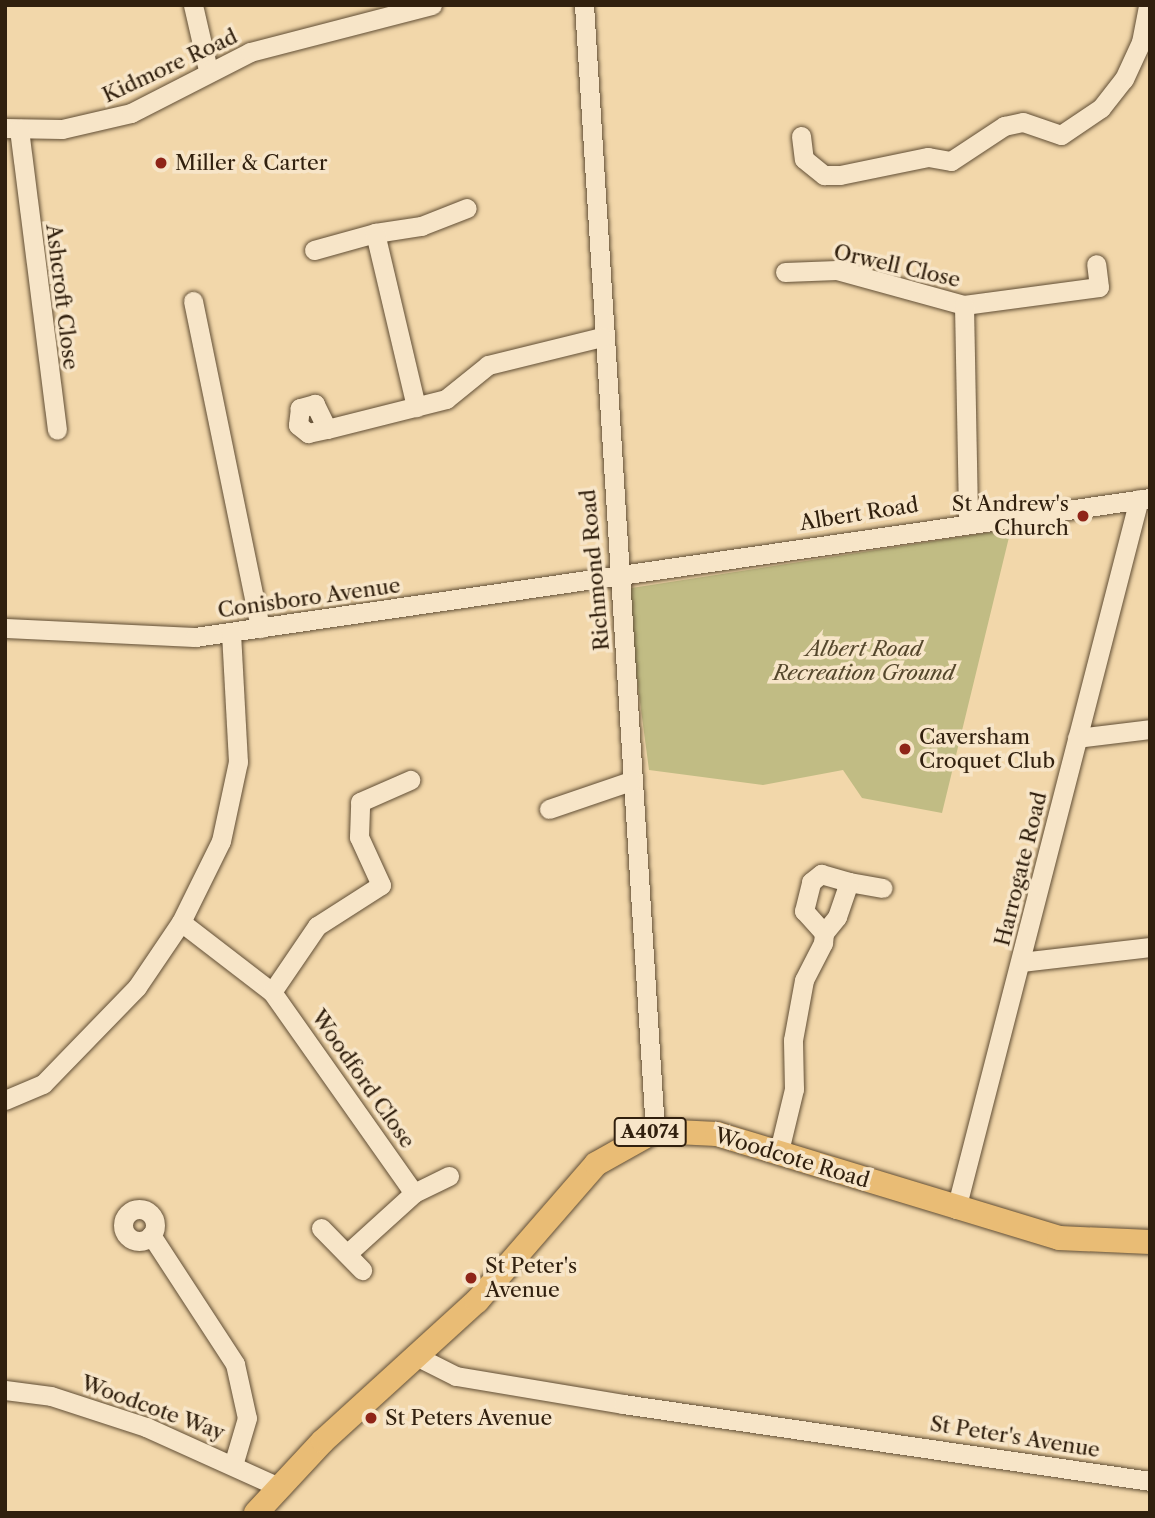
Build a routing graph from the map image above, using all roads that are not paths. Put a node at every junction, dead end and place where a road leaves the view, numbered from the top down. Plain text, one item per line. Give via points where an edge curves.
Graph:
1 (193, 5) edge
2 (432, 5) edge
3 (584, 5) edge
4 (1148, 5) edge
5 (208, 70) junction
6 (12, 128) edge
7 (801, 136) dead end
8 (467, 208) dead end
9 (375, 233) junction
10 (322, 242) dead end
11 (1096, 264) dead end
12 (785, 272) dead end
13 (193, 301) dead end
14 (964, 305) junction
15 (602, 337) junction
16 (415, 407) junction
17 (327, 429) dead end
18 (57, 430) dead end
19 (1145, 499) edge
20 (968, 521) junction
21 (618, 575) junction
22 (5, 628) edge
23 (260, 628) junction
24 (230, 633) junction
25 (1150, 729) edge
26 (1077, 738) junction
27 (410, 780) dead end
28 (631, 781) junction
29 (550, 808) dead end
30 (849, 882) junction
31 (882, 888) dead end
32 (180, 922) junction
33 (824, 933) junction
34 (1150, 947) edge
35 (1021, 962) junction
36 (272, 992) junction
37 (5, 1100) edge
38 (654, 1131) junction
39 (779, 1151) junction
40 (449, 1176) dead end
41 (414, 1193) junction
42 (956, 1209) junction
43 (321, 1228) dead end
44 (151, 1235) dead end
45 (1150, 1242) edge
46 (349, 1252) junction
47 (362, 1270) dead end
48 (421, 1358) junction
49 (5, 1390) edge
50 (234, 1462) junction
51 (1150, 1480) edge
52 (279, 1487) junction
53 (262, 1511) edge

1 - 5 street
2 - 5 street, Kidmore Road via 250,52
3 - 15 street, Richmond Road
4 - 7 street via 1141,42 1124,79 1101,108 1061,135 1023,122 1004,126 951,161 928,157 840,175 824,175 804,159
5 - 6 street, Kidmore Road via 131,113 62,129
6 - 18 street, Ashcroft Close
8 - 9 street via 421,226
9 - 10 street
9 - 16 street
11 - 14 street, Orwell Close via 1099,287
12 - 14 street, Orwell Close via 837,270
13 - 23 street via 214,396 228,416
14 - 20 street
15 - 16 street via 488,365 446,399
15 - 21 street, Richmond Road
16 - 17 street
19 - 20 street, Albert Road
19 - 26 street, Harrogate Road
20 - 21 street, Albert Road
21 - 23 street, Conisboro Avenue
21 - 28 street, Richmond Road
22 - 24 street, Conisboro Avenue via 195,637
23 - 24 street, Conisboro Avenue
24 - 32 street via 238,762 221,841
25 - 26 street
26 - 35 street, Harrogate Road
27 - 36 street via 360,802 359,837 381,885 317,926
28 - 29 street
28 - 38 street, Richmond Road
30 - 31 street
30 - 33 street via 837,917
30 - 33 street via 821,874 811,882 804,911
32 - 36 street, Woodford Close
32 - 37 street via 137,987 43,1083
33 - 39 street via 804,980 793,1040 794,1088
34 - 35 street
35 - 42 street, Harrogate Road
36 - 41 street, Woodford Close
38 - 39 main road, Woodcote Road / A4074 via 681,1128
38 - 48 main road, Woodcote Road / A4074 via 596,1164
39 - 42 main road, Woodcote Road / A4074
40 - 41 street
41 - 46 street
42 - 45 main road, Woodcote Road / A4074 via 1059,1238
43 - 46 street
44 - 50 street via 235,1364 247,1418
46 - 47 street
48 - 51 street, St Peter's Avenue via 456,1376 623,1404
48 - 52 main road, Woodcote Road / A4074
49 - 50 street, Woodcote Way via 51,1396
50 - 52 street, Woodcote Way
52 - 53 main road, A4074

